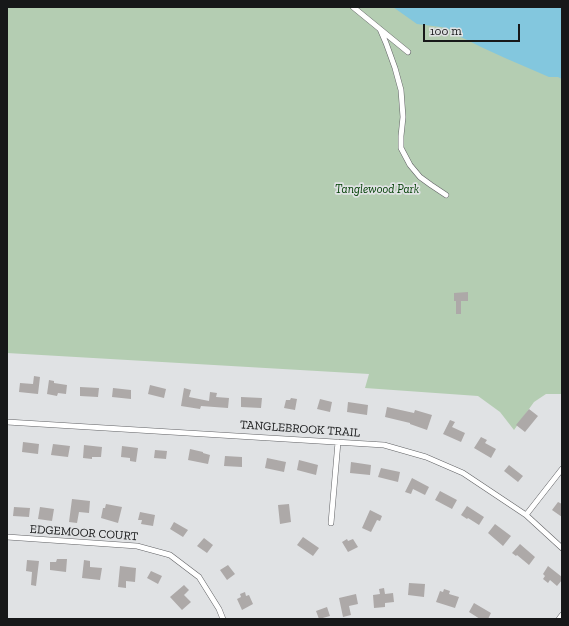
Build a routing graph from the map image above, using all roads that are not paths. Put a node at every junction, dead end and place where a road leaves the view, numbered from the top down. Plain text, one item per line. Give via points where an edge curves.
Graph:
1 (353, 7) edge
2 (380, 29) junction
3 (408, 52) dead end
4 (446, 195) dead end
5 (7, 422) edge
6 (338, 442) junction
7 (562, 469) edge
8 (526, 515) junction
9 (331, 523) dead end
10 (7, 537) edge
11 (562, 548) edge
12 (562, 615) edge
13 (223, 619) edge
14 (559, 619) edge

1 - 2 street
2 - 3 street
2 - 4 street via 401,90 401,148 404,156 420,176
5 - 6 street, TANGLEBROOK TRAIL
6 - 8 street, TANGLEBROOK TRAIL via 384,445 426,457 463,473
6 - 9 street
7 - 8 street
8 - 11 street, TANGLEBROOK TRAIL
10 - 13 street, EDGEMOOR COURT via 137,546 170,555 199,577
12 - 14 street

